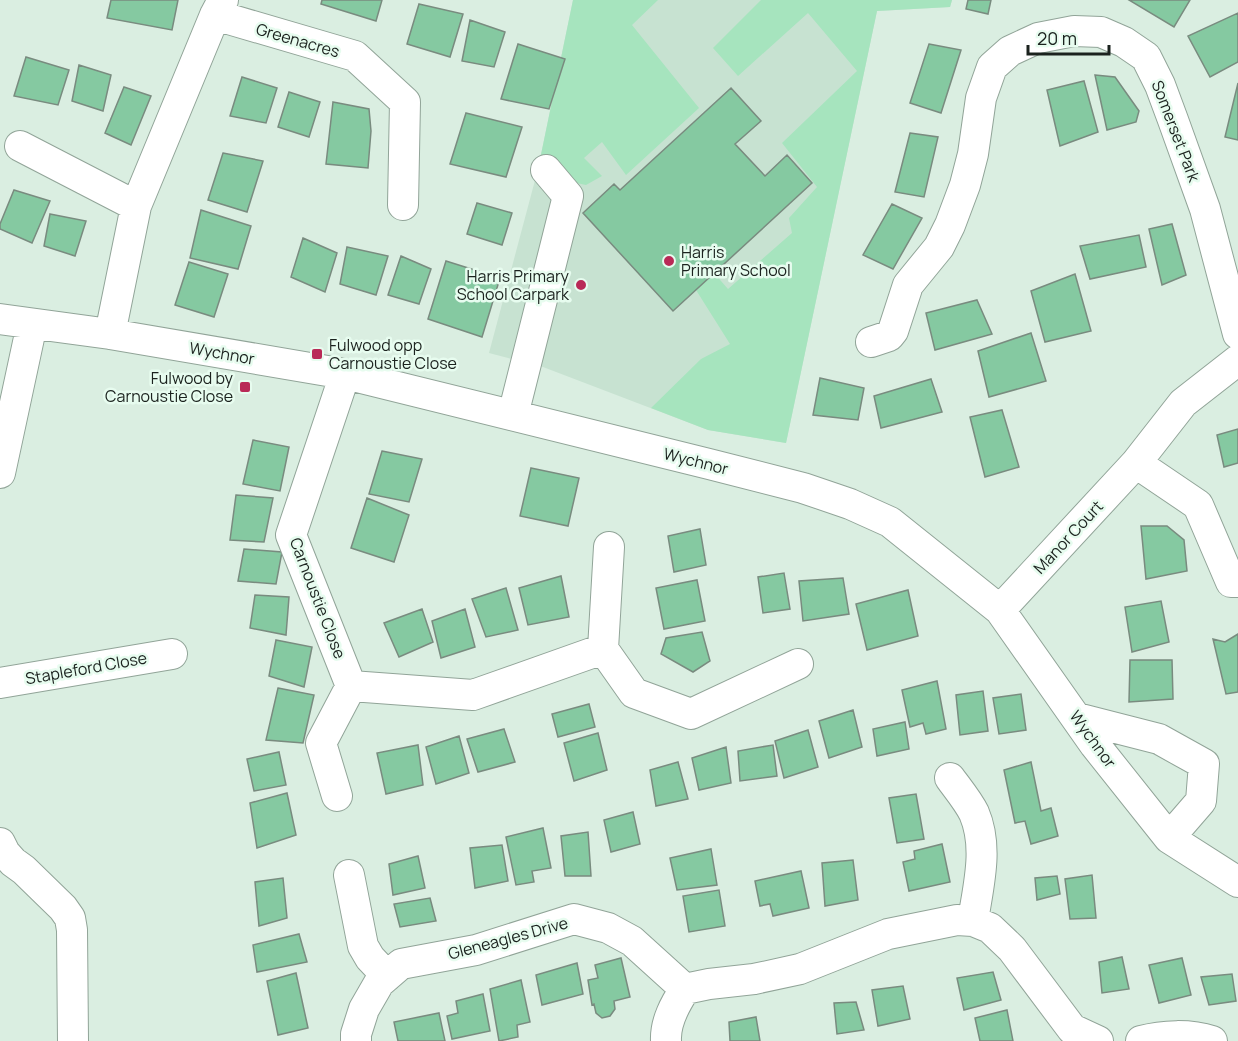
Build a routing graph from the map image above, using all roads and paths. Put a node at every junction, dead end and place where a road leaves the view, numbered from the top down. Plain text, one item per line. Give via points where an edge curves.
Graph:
1 (219, 8) edge
2 (20, 146) dead end
3 (546, 170) dead end
4 (403, 205) dead end
5 (136, 206) junction
6 (0, 319) edge
7 (32, 324) junction
8 (110, 334) junction
9 (1238, 334) edge
10 (871, 342) dead end
11 (1238, 360) edge
12 (345, 374) junction
13 (513, 415) junction
14 (1136, 463) junction
15 (0, 473) edge
16 (609, 548) dead end
17 (1238, 582) edge
18 (1000, 610) junction
19 (603, 649) junction
20 (172, 654) dead end
21 (798, 664) dead end
22 (0, 683) edge
23 (351, 686) junction
24 (1077, 718) junction
25 (950, 778) dead end
26 (337, 796) dead end
27 (1168, 838) junction
28 (0, 843) edge
29 (349, 875) dead end
30 (1238, 882) edge
31 (973, 921) junction
32 (387, 976) junction
33 (685, 989) junction
34 (1078, 1037) edge
35 (73, 1041) edge
36 (356, 1041) edge
37 (666, 1041) edge
38 (1141, 1041) edge
39 (1212, 1041) edge

1 - 4 street, Greenacres via 355,56 405,102
1 - 5 street, Greenacres
2 - 5 street
3 - 13 street via 568,196
5 - 8 street, Greenacres
6 - 7 street, Wychnor
7 - 8 street, Wychnor
7 - 15 street
8 - 12 street, Wychnor
9 - 10 street, Somerset Park via 1205,209 1146,57 1101,32 1074,31 1038,38 1010,51 992,67 981,98 965,185 950,225 939,247 908,285 894,331
11 - 14 street, Manor Court via 1183,403
12 - 13 street, Wychnor
12 - 23 street, Carnoustie Close via 291,535
13 - 18 street, Wychnor via 803,488 849,504 890,522
14 - 17 street via 1198,505 1231,582
14 - 18 street, Manor Court
16 - 19 street
18 - 24 street, Wychnor
19 - 21 street via 634,693 691,714
19 - 23 street via 473,695
20 - 22 street, Stapleford Close
23 - 26 street via 321,743
24 - 27 street, Wychnor
24 - 27 street via 1159,739 1203,765 1201,801
25 - 31 street via 974,814 982,843
27 - 30 street, Wychnor
28 - 35 street via 13,862 70,918
29 - 32 street via 363,946
31 - 33 street via 957,920 888,934 800,969
31 - 34 street via 990,928 1012,949
32 - 33 street, Gleneagles Drive via 401,964 476,950 574,919 608,928 632,941
32 - 36 street, Gleneagles Drive via 364,1009
33 - 37 street via 665,1031
38 - 39 street via 1183,1036

